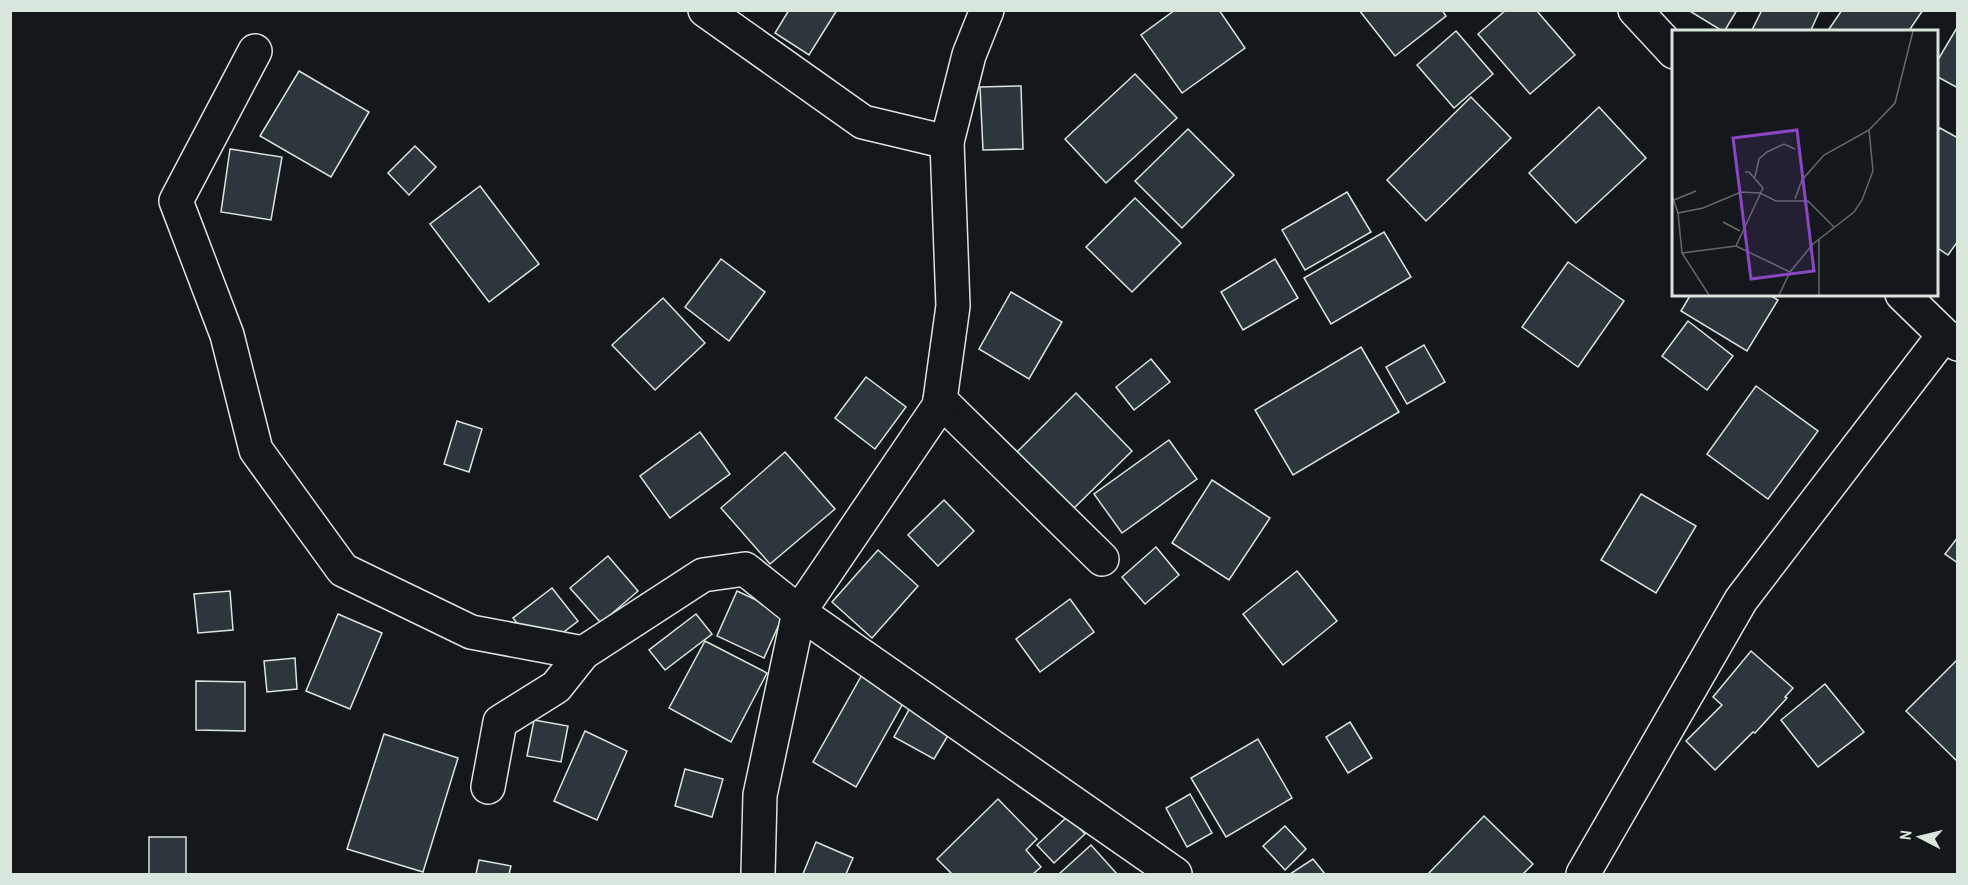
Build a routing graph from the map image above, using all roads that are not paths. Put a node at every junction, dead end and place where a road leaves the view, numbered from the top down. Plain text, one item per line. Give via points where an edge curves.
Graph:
1 (705, 10) edge
2 (987, 10) edge
3 (1635, 10) edge
4 (1672, 50) edge
5 (255, 51) dead end
6 (947, 142) junction
7 (1904, 296) edge
8 (1951, 340) edge
9 (940, 400) junction
10 (1102, 559) dead end
11 (799, 612) junction
12 (583, 653) junction
13 (488, 787) dead end
14 (758, 874) edge
15 (1175, 874) edge
16 (1583, 874) edge

1 - 6 street via 863,122
2 - 6 street via 969,55
3 - 4 street
5 - 12 street via 176,201 227,335 256,450 343,570 471,632
6 - 9 street via 953,306
7 - 8 street
8 - 16 street via 1741,600
9 - 10 street
9 - 11 street
11 - 12 street via 745,569 703,575
11 - 14 street via 760,795
11 - 15 street
12 - 13 street via 556,687 500,722

